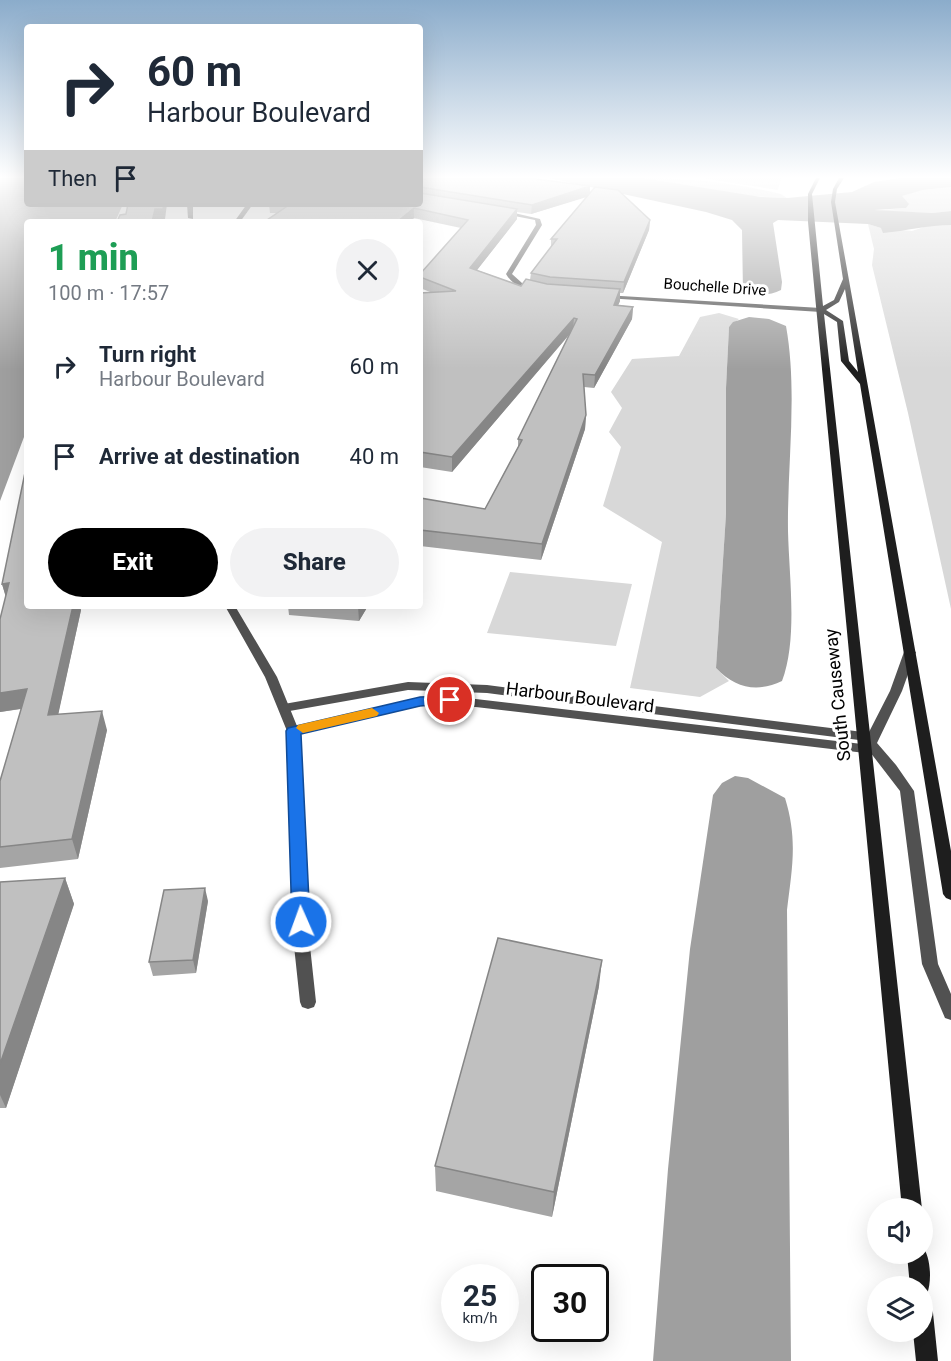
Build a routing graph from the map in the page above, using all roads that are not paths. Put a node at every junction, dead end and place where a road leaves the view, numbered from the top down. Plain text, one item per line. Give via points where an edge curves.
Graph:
1 (529, 242) edge
2 (813, 242) edge
3 (840, 242) edge
4 (846, 278) junction
5 (545, 291) edge
6 (603, 296) edge
7 (821, 310) junction
8 (864, 384) junction
9 (232, 609) edge
10 (910, 652) junction
11 (284, 708) junction
12 (293, 731) junction
13 (866, 743) junction
14 (951, 894) edge
15 (308, 1002) dead end
16 (951, 1013) edge
17 (911, 1198) edge
18 (925, 1342) edge
19 (927, 1361) edge

1 - 5 street via 509,274 511,280 522,286
2 - 7 main road, South Causeway
3 - 4 main road
4 - 7 main road via 837,301
4 - 8 main road
6 - 7 street, Bouchelle Drive
7 - 8 main road via 840,321 845,361
7 - 13 main road, South Causeway
8 - 10 main road
9 - 11 street via 272,677
10 - 13 street via 896,691
10 - 14 main road
11 - 12 street
11 - 13 street via 408,686 487,689
12 - 13 street, Harbour Boulevard via 420,702 450,700
12 - 15 street
13 - 16 street via 907,791 930,964
13 - 17 main road, South Causeway
18 - 19 main road

